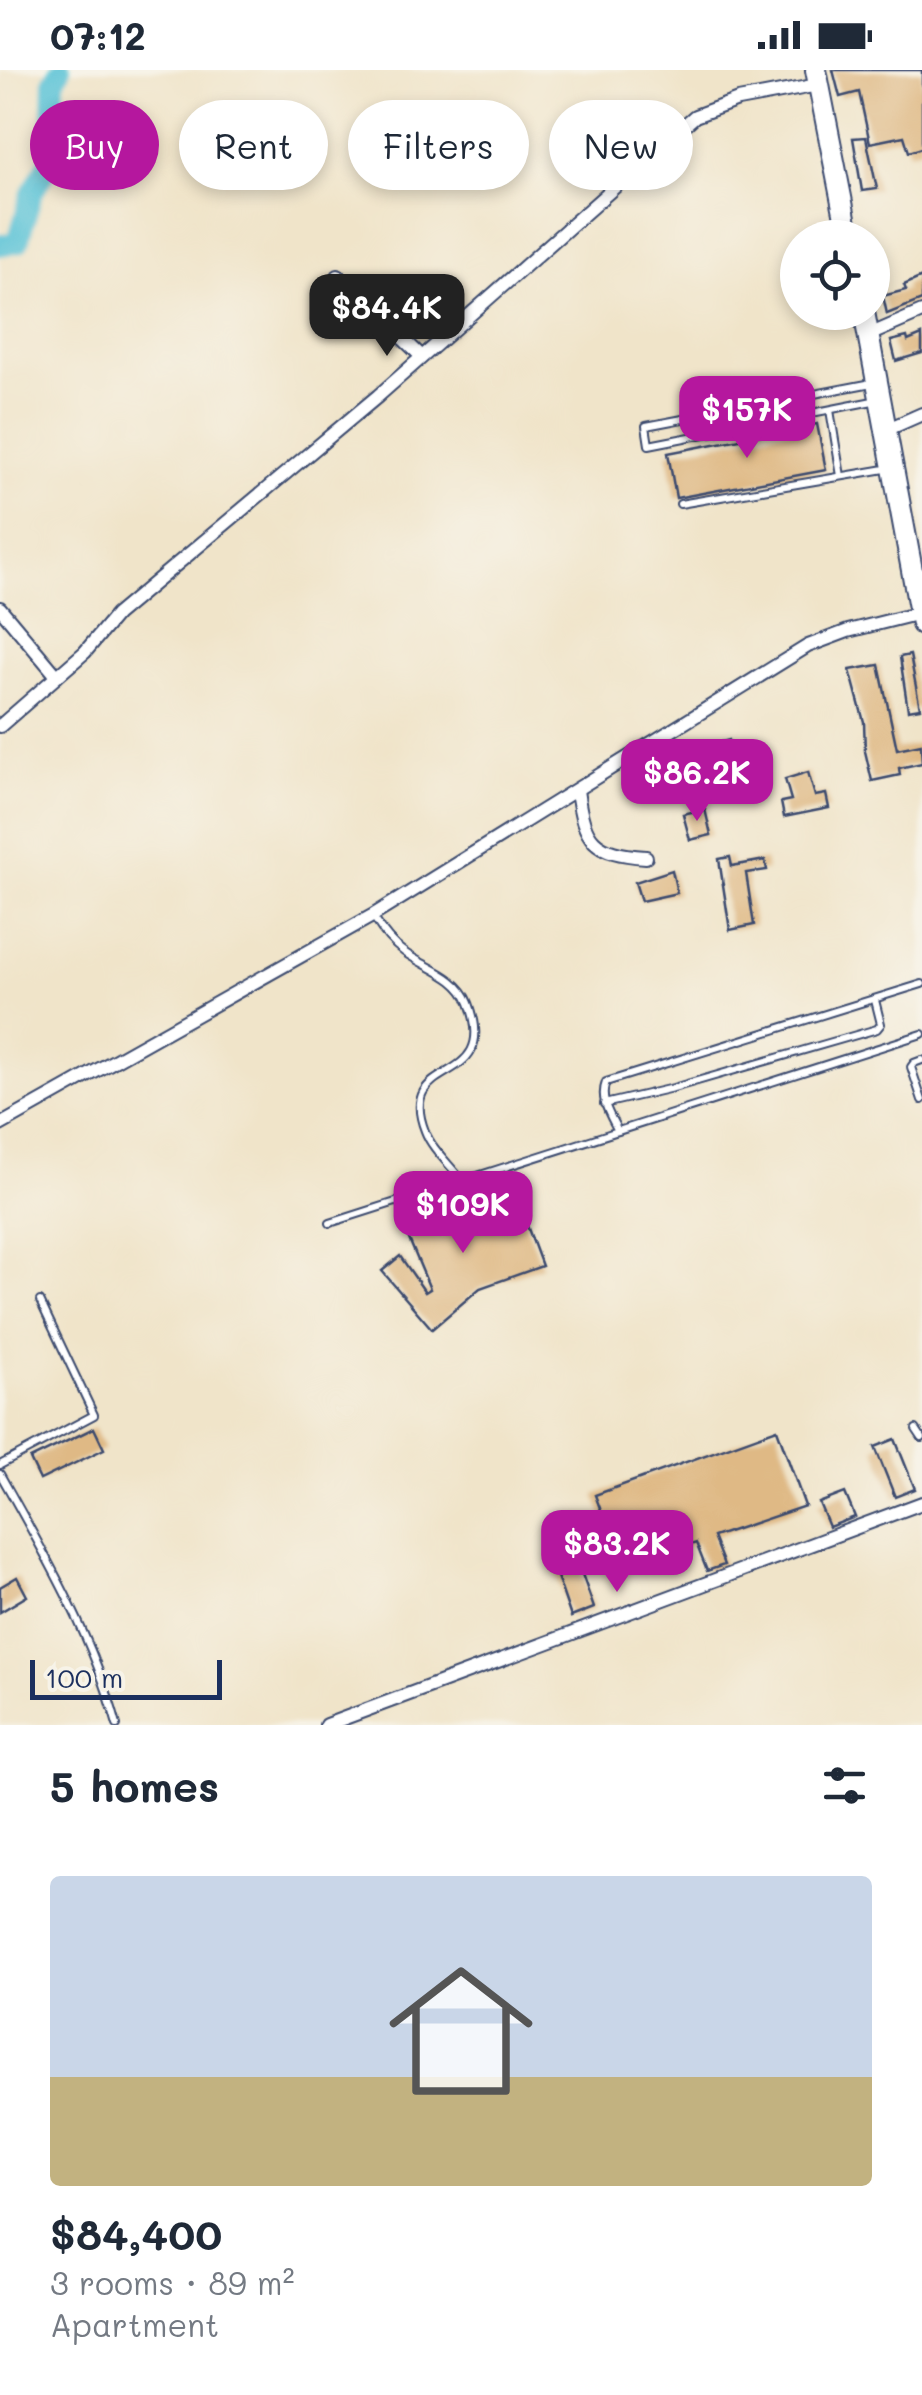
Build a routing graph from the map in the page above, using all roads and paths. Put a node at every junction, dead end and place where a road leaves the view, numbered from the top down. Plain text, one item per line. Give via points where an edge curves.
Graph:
1 (817, 78) edge
2 (845, 220) edge
3 (338, 276) dead end
4 (922, 312) edge
5 (867, 330) edge
6 (868, 335) junction
7 (421, 356) junction
8 (880, 391) junction
9 (818, 393) junction
10 (732, 410) junction
11 (826, 411) junction
12 (922, 414) edge
13 (736, 428) junction
14 (888, 428) junction
15 (894, 467) junction
16 (841, 476) junction
17 (680, 504) dead end
18 (0, 608) edge
19 (921, 618) edge
20 (57, 676) junction
21 (0, 726) edge
22 (577, 790) junction
23 (646, 858) dead end
24 (372, 916) junction
25 (922, 984) edge
26 (875, 1000) junction
27 (922, 1034) edge
28 (922, 1060) edge
29 (922, 1100) edge
30 (604, 1104) junction
31 (0, 1125) edge
32 (618, 1131) junction
33 (462, 1181) junction
34 (330, 1223) dead end
35 (40, 1302) dead end
36 (916, 1429) dead end
37 (922, 1438) edge
38 (0, 1465) edge
39 (0, 1474) edge
40 (922, 1503) edge
41 (118, 1725) edge
42 (326, 1725) edge

1 - 2 main road
1 - 7 street via 696,116
3 - 7 street
4 - 6 street
5 - 6 main road
6 - 8 main road
7 - 20 street via 116,615
8 - 9 lane
8 - 11 lane
8 - 14 main road
9 - 10 lane
9 - 11 lane
10 - 13 lane
10 - 13 lane via 646,426 649,445
11 - 13 lane
11 - 16 lane
12 - 14 street
14 - 15 main road
15 - 16 lane
15 - 19 main road
16 - 17 lane
18 - 20 street
19 - 22 street via 808,646
20 - 21 street
22 - 23 street via 589,839 612,852
22 - 24 street
24 - 31 street
24 - 33 lane via 400,950 457,983 470,1004 475,1046 463,1064 433,1078 422,1097 425,1131
25 - 26 lane
26 - 30 lane via 606,1082
26 - 30 lane via 877,1028
27 - 32 lane
28 - 29 lane via 912,1068
30 - 32 lane
32 - 33 lane
33 - 34 lane
35 - 38 lane via 94,1415
36 - 37 lane
39 - 41 lane via 66,1591
40 - 42 street

